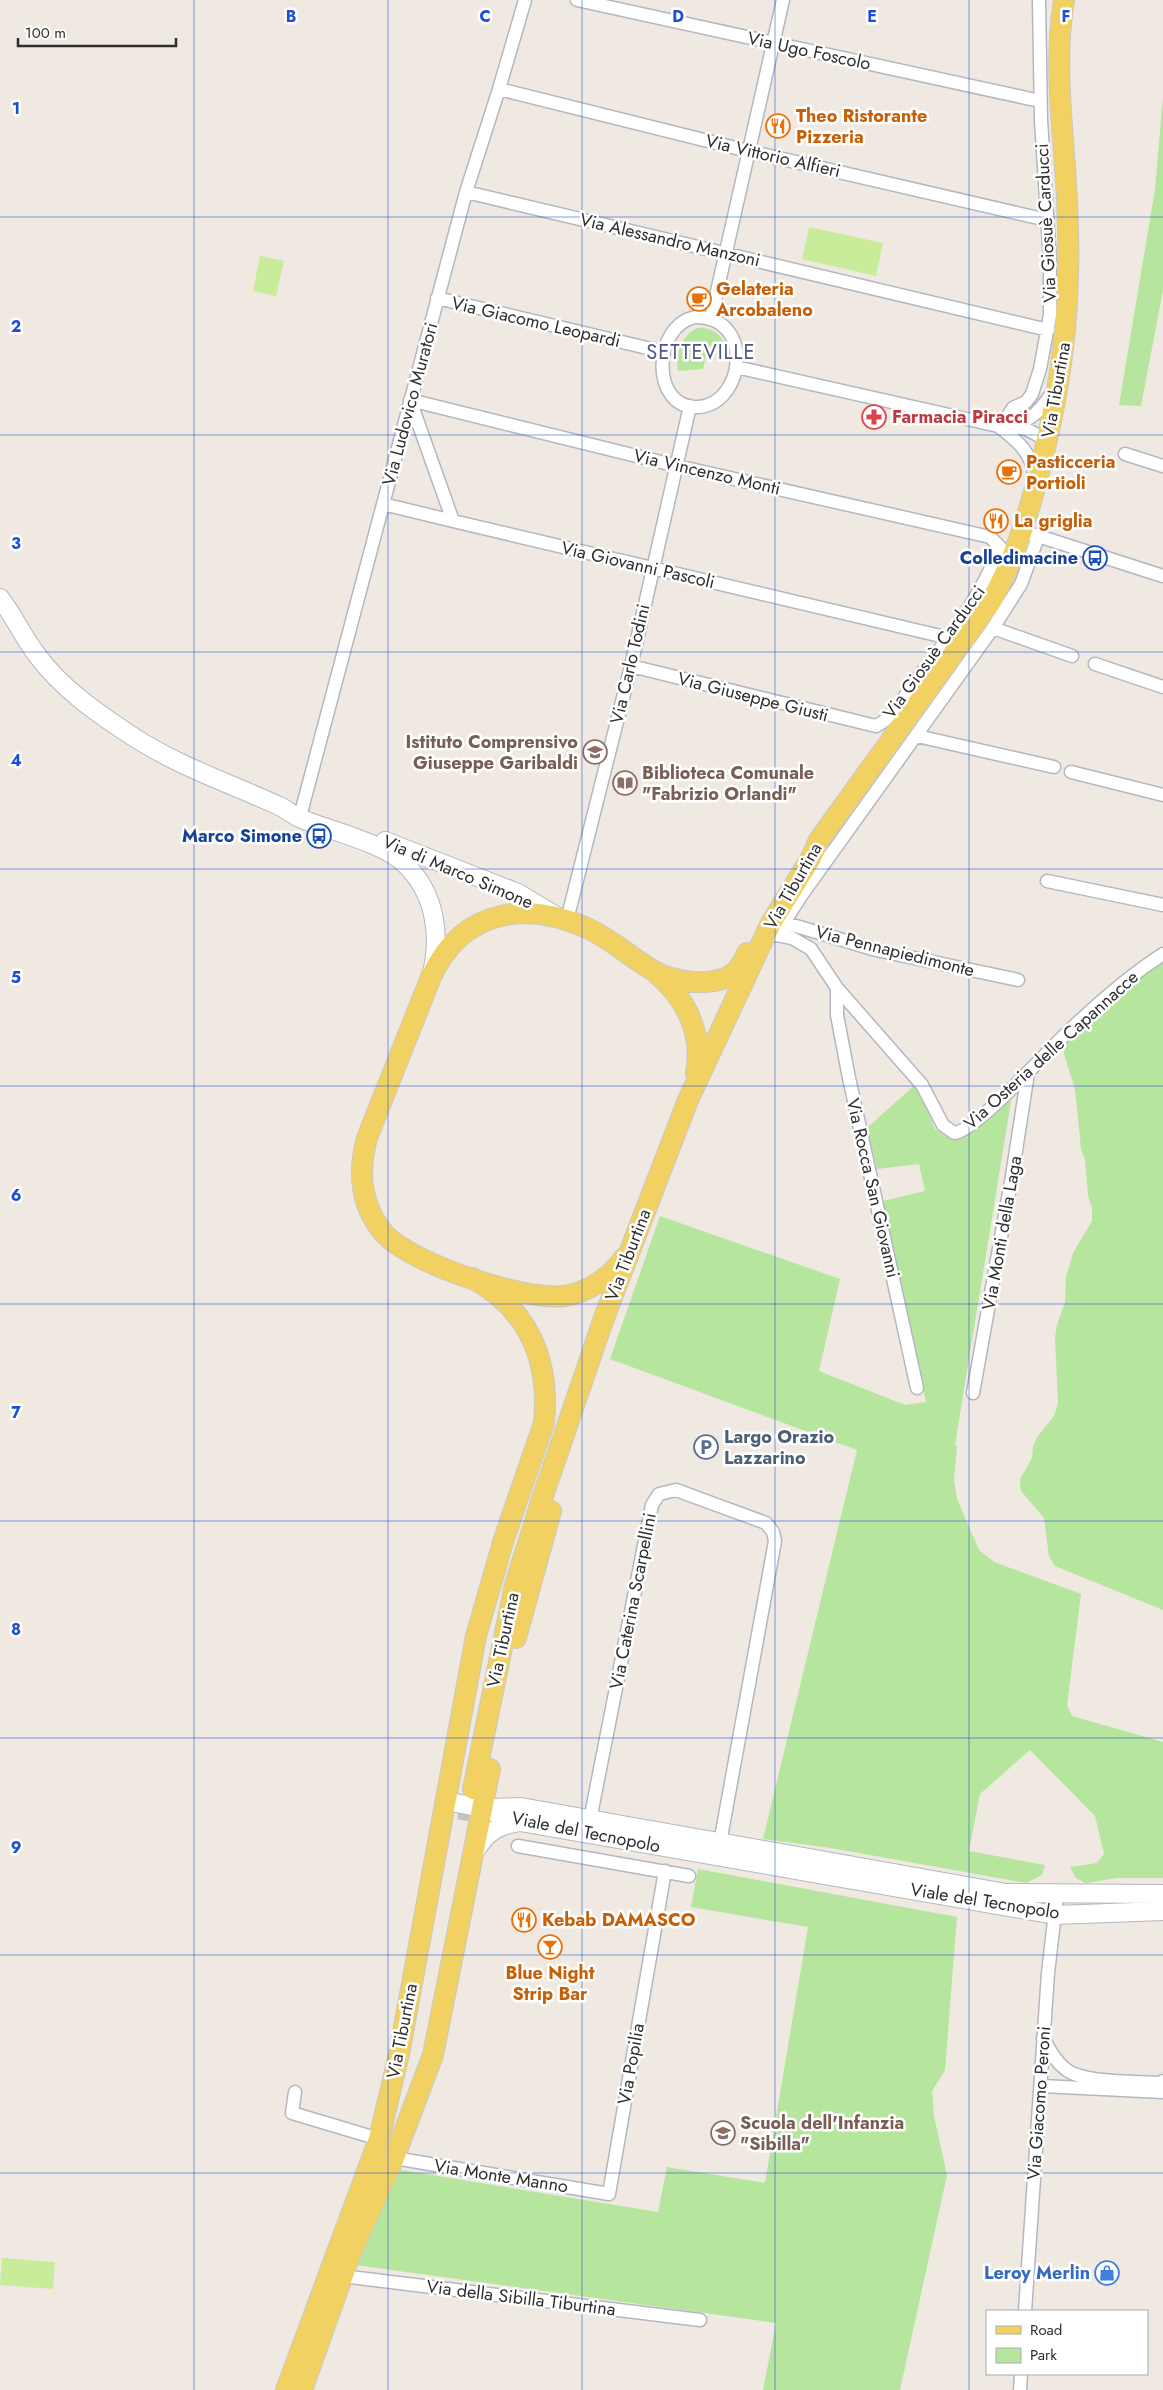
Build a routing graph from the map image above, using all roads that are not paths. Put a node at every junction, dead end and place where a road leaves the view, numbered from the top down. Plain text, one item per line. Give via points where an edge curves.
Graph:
1 (525, 0) edge
2 (577, 0) edge
3 (783, 0) edge
4 (1038, 0) edge
5 (1064, 2) edge
6 (773, 43) junction
7 (499, 90) junction
8 (1040, 101) junction
9 (748, 151) junction
10 (466, 192) junction
11 (1047, 220) junction
12 (725, 254) junction
13 (438, 298) junction
14 (710, 318) junction
15 (1048, 330) junction
16 (664, 352) junction
17 (736, 367) junction
18 (1059, 385) junction
19 (410, 400) junction
20 (690, 406) junction
21 (1002, 425) junction
22 (1047, 440) junction
23 (1019, 442) junction
24 (1125, 454) dead end
25 (677, 466) junction
26 (1163, 466) edge
27 (1036, 485) junction
28 (383, 504) junction
29 (453, 520) junction
30 (1030, 534) junction
31 (1000, 547) joint
32 (653, 569) junction
33 (1163, 576) edge
34 (0, 598) edge
35 (993, 628) junction
36 (948, 638) junction
37 (1072, 656) dead end
38 (1095, 664) dead end
39 (631, 666) junction
40 (1163, 687) edge
41 (876, 726) joint
42 (917, 736) junction
43 (1054, 767) dead end
44 (1071, 772) dead end
45 (1163, 795) edge
46 (280, 806) junction
47 (302, 810) junction
48 (819, 840) junction
49 (1047, 880) dead end
50 (1163, 905) edge
51 (561, 918) junction
52 (770, 931) junction
53 (1163, 954) edge
54 (653, 970) junction
55 (431, 977) junction
56 (1018, 980) dead end
57 (837, 988) junction
58 (1028, 1073) junction
59 (688, 1100) junction
60 (631, 1248) junction
61 (472, 1278) junction
62 (917, 1388) dead end
63 (973, 1393) dead end
64 (561, 1442) junction
65 (490, 1771) junction
66 (473, 1789) tunnel mouth
67 (445, 1801) junction
68 (483, 1808) junction
69 (520, 1815) junction
70 (467, 1821) tunnel mouth
71 (589, 1827) junction
72 (720, 1843) junction
73 (518, 1846) dead end
74 (474, 1853) junction
75 (584, 1857) junction
76 (665, 1871) junction
77 (689, 1876) dead end
78 (1163, 1894) edge
79 (1057, 1895) junction
80 (1163, 1911) edge
81 (1055, 1915) junction
82 (1043, 2038) junction
83 (1163, 2081) edge
84 (1042, 2086) junction
85 (295, 2092) dead end
86 (1163, 2092) edge
87 (379, 2139) junction
88 (394, 2158) junction
89 (609, 2194) joint
90 (351, 2252) junction
91 (342, 2276) junction
92 (1025, 2310) edge
93 (700, 2320) dead end
94 (1021, 2375) edge
95 (286, 2390) edge
96 (302, 2390) edge
97 (1020, 2390) edge
98 (1028, 2390) edge

1 - 7 street, Via Ludovico Muratori
2 - 6 street, Via Ugo Foscolo
3 - 6 street
4 - 5 street
4 - 8 street, Via Giosuè Carducci
5 - 18 main road, Via Tiburtina via 1060,71 1069,276 1067,328
6 - 8 street, Via Ugo Foscolo
6 - 9 street
7 - 9 street, Via Vittorio Alfieri
7 - 10 street, Via Ludovico Muratori
8 - 11 street, Via Giosuè Carducci
9 - 11 street, Via Vittorio Alfieri
9 - 12 street
10 - 12 street, Via Alessandro Manzoni
10 - 13 street, Via Ludovico Muratori
11 - 15 street, Via Giosuè Carducci via 1051,289
12 - 14 street
12 - 15 street, Via Alessandro Manzoni
13 - 16 street, Via Giacomo Leopardi
13 - 19 street, Via Ludovico Muratori
14 - 16 street via 685,320 671,334
14 - 17 street via 722,324 732,335 737,349
15 - 21 street, Via Giosuè Carducci via 1032,394 1026,402 1012,408
16 - 20 street via 662,372 666,386 673,396
17 - 20 street via 719,398 705,406
17 - 21 street
18 - 21 street via 1033,417
18 - 22 main road, Via Tiburtina
19 - 25 street, Via Vincenzo Monti
19 - 28 street, Via Ludovico Muratori
19 - 29 street
20 - 25 street, Via Carlo Todini
21 - 22 street via 1026,429
21 - 23 street
22 - 23 street
22 - 27 main road, Via Tiburtina
23 - 27 street via 1030,456
24 - 26 street
25 - 31 street, Via Vincenzo Monti via 990,537
25 - 32 street, Via Carlo Todini
27 - 30 main road, Via Tiburtina
28 - 29 street, Via Giovanni Pascoli
28 - 47 street, Via Ludovico Muratori
29 - 32 street, Via Giovanni Pascoli
30 - 33 street
30 - 35 street via 1020,584
30 - 48 main road, Via Tiburtina via 990,603
31 - 36 street, Via Giosuè Carducci via 977,597
32 - 36 street, Via Giovanni Pascoli
32 - 39 street, Via Carlo Todini
34 - 46 main road, Via di Marco Simone via 47,668 96,712 177,762
35 - 37 street
35 - 42 street
36 - 41 street, Via Giosuè Carducci via 896,707
38 - 40 street
39 - 41 street, Via Giuseppe Giusti
39 - 51 street, Via Carlo Todini
42 - 43 street
42 - 52 street
44 - 45 street
46 - 47 main road, Via di Marco Simone
46 - 55 main road, Via di Marco Simone via 298,818 388,852 416,876 435,918
47 - 51 main road, Via di Marco Simone via 518,893
48 - 52 main road, Via Tiburtina
48 - 54 main road, Via di Marco Simone via 804,855 786,882 735,972 706,982 678,980
49 - 50 street
51 - 54 main road, Via di Marco Simone via 603,936
51 - 55 main road via 537,912 516,913 481,923 452,945
52 - 56 street, Via Pennapiedimonte via 808,930 876,950
52 - 57 street, Via Osteria delle Capannacce via 805,944
52 - 59 main road, Via Tiburtina
53 - 58 street, Via Osteria delle Capannacce via 1068,1032
54 - 59 main road, Via di Marco Simone via 677,993 693,1021 698,1057
55 - 61 main road via 367,1138 361,1175 371,1215 383,1232 399,1246 420,1257
57 - 58 street, Via Osteria delle Capannacce via 922,1085 943,1125 951,1132 965,1129
57 - 62 street, Via Rocca San Giovanni via 837,1015 849,1078
58 - 63 street, Via Monti della Laga
59 - 60 main road, Via Tiburtina
60 - 61 main road via 610,1273 595,1284 566,1296 535,1296
60 - 64 main road, Via Tiburtina
61 - 67 main road, Via Tiburtina via 509,1307 534,1342 541,1360 546,1402 544,1422 476,1636
64 - 65 main road via 551,1510 512,1655
64 - 66 main road, Via Tiburtina via 515,1584
65 - 68 main road
65 - 69 main road via 493,1786
67 - 68 main road, Viale del Tecnopolo
67 - 87 main road, Via Tiburtina via 399,2054
68 - 69 main road, Viale del Tecnopolo
68 - 74 main road
69 - 71 main road, Viale del Tecnopolo
69 - 74 main road via 492,1831
70 - 90 main road, Via Tiburtina via 420,2053
71 - 72 main road, Viale del Tecnopolo
71 - 72 street, Via Caterina Scarpellini via 652,1505 662,1492 676,1490 766,1523 775,1541
71 - 75 street, Via Caterina Scarpellini
71 - 81 main road, Viale del Tecnopolo
72 - 79 main road, Viale del Tecnopolo via 1006,1894
73 - 75 street
74 - 88 main road via 435,2047
75 - 76 street
76 - 77 street
76 - 89 street, Via Popilia
78 - 79 main road, Viale del Tecnopolo
79 - 81 street, Via Giacomo Peroni
80 - 81 main road, Viale del Tecnopolo
81 - 82 street, Via Giacomo Peroni
82 - 83 street via 1069,2072 1112,2080
82 - 84 street, Via Giacomo Peroni
84 - 86 street
84 - 92 street, Via Giacomo Peroni
85 - 87 street via 292,2113
87 - 95 main road, Via Tiburtina
88 - 89 street, Via Monte Manno
88 - 90 main road
90 - 91 main road, Via Tiburtina
91 - 93 street, Via della Sibilla Tiburtina
91 - 96 main road, Via Tiburtina
94 - 97 street
94 - 98 street

